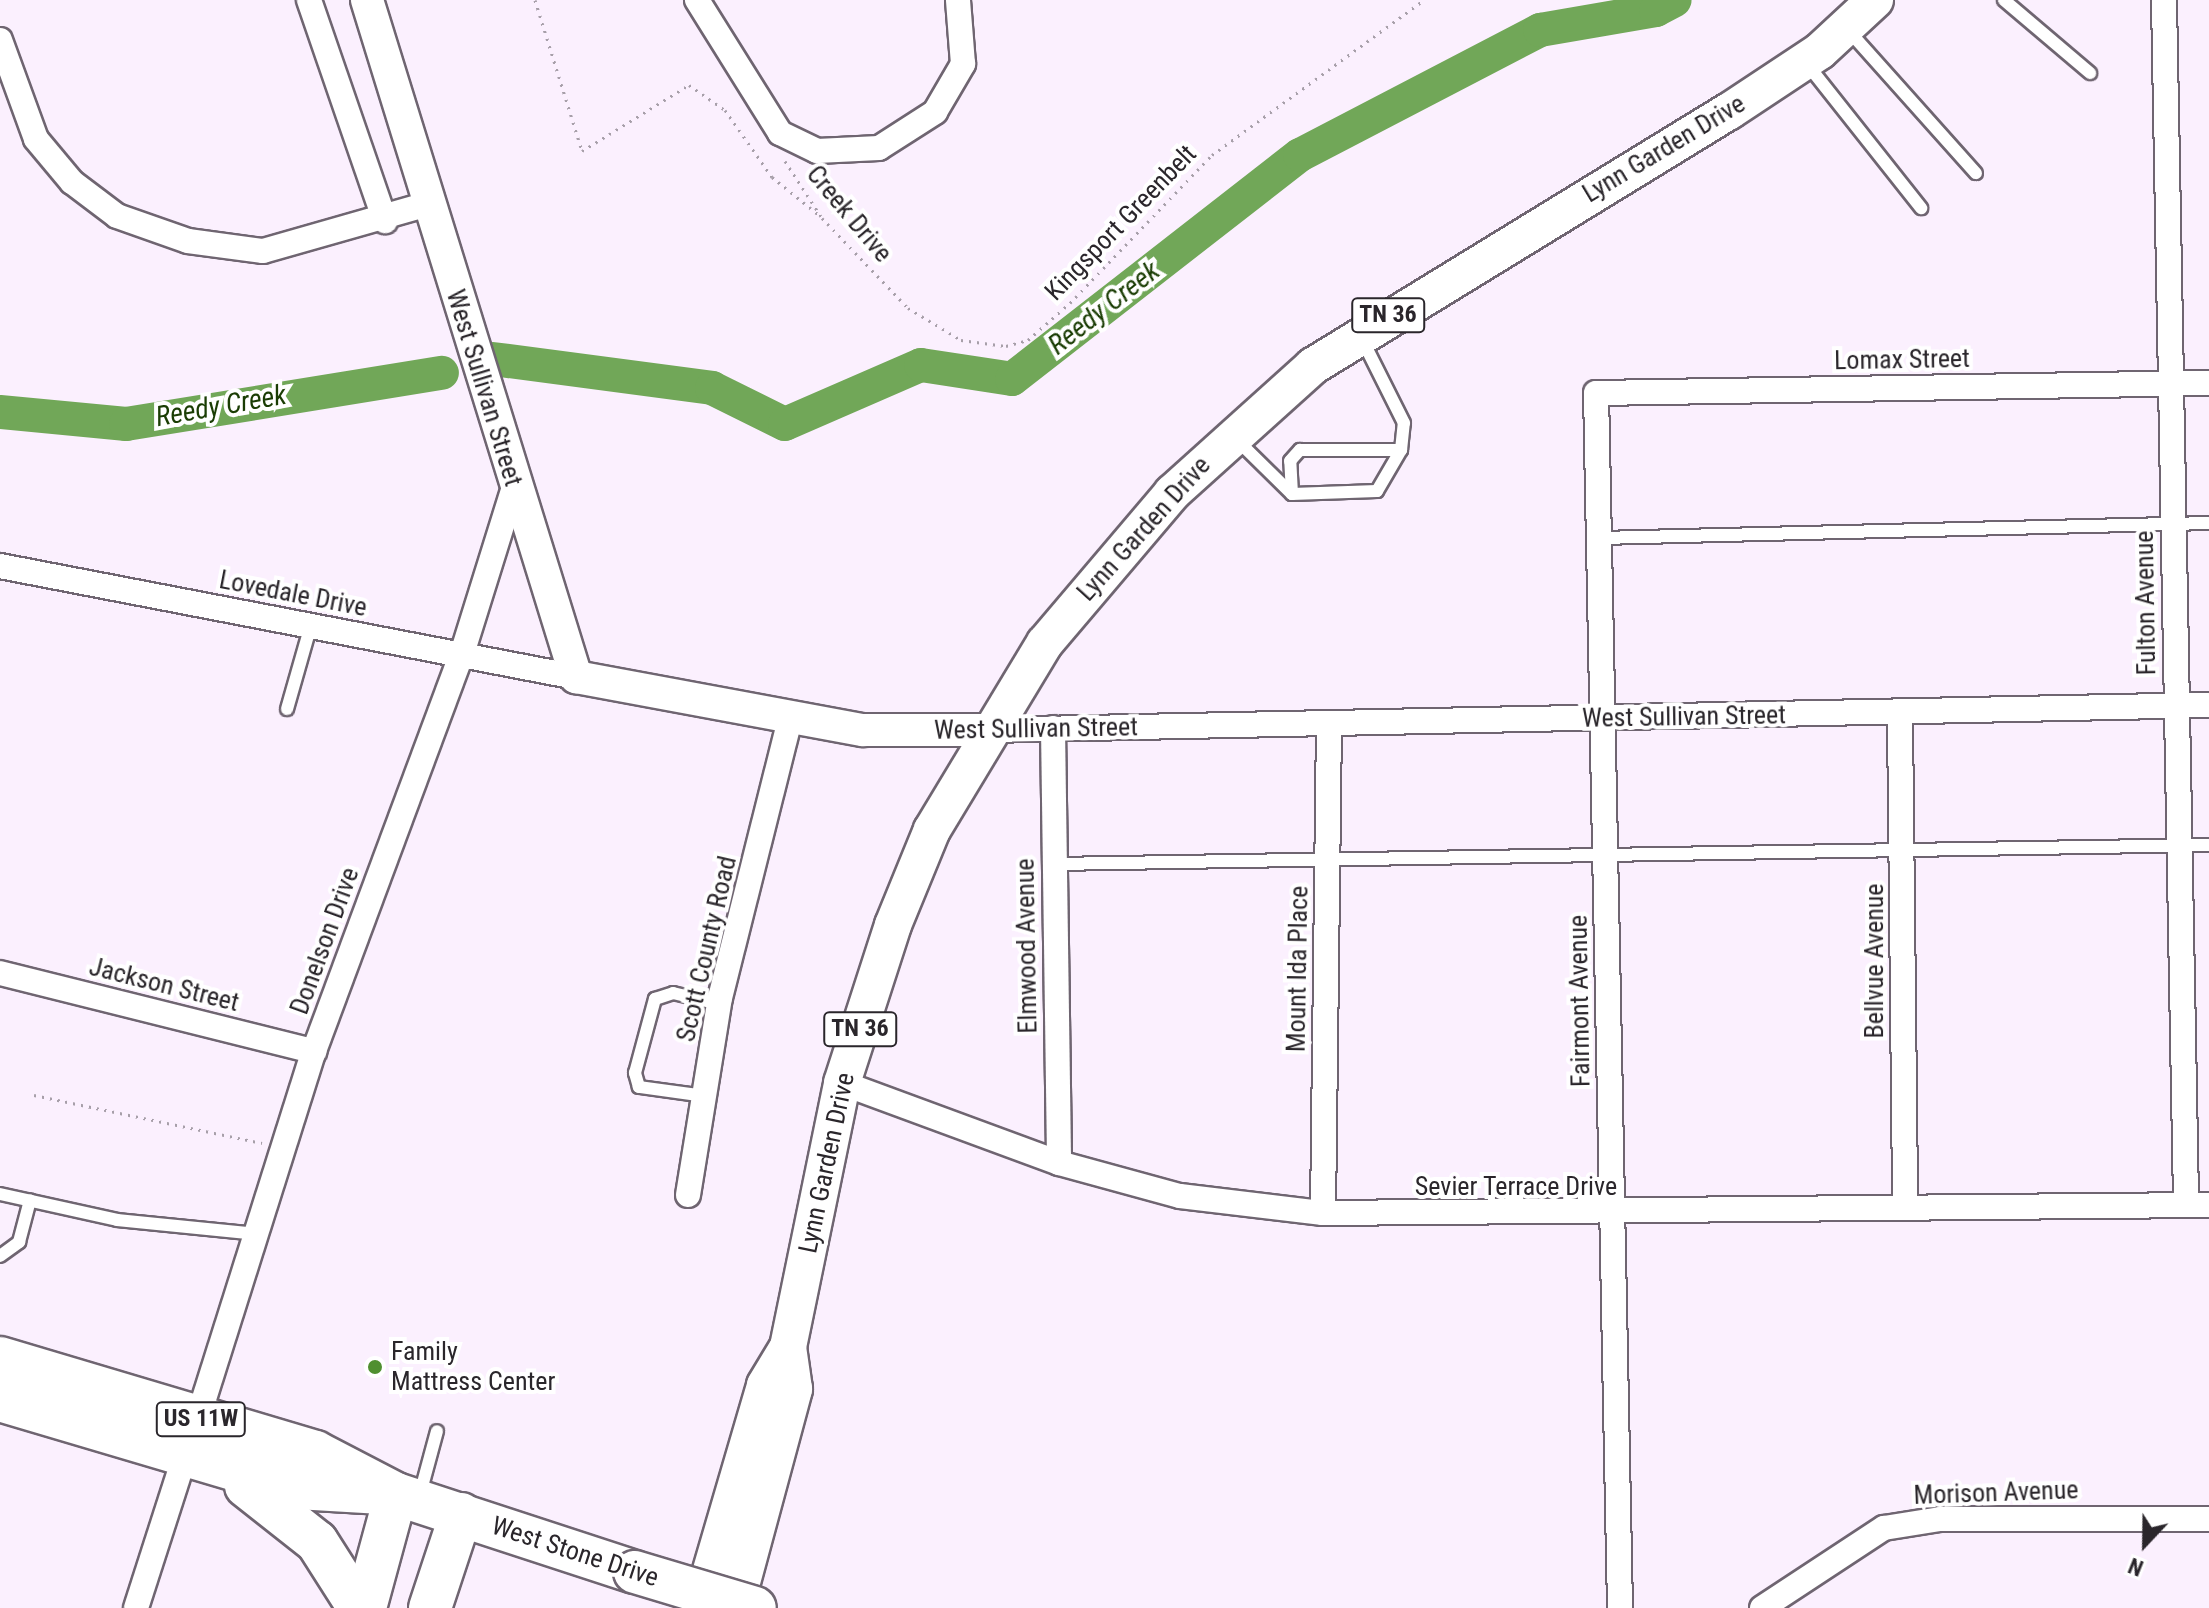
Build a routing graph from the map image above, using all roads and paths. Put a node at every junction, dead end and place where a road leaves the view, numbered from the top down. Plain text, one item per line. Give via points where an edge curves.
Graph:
1 (309, 0) edge
2 (367, 0) edge
3 (535, 0) edge
4 (697, 0) edge
5 (958, 0) edge
6 (1424, 0) edge
7 (1875, 0) edge
8 (2004, 0) edge
9 (2164, 0) edge
10 (1845, 28) junction
11 (0, 40) edge
12 (1805, 61) junction
13 (2090, 73) dead end
14 (780, 133) junction
15 (1976, 173) dead end
16 (428, 204) junction
17 (1921, 208) dead end
18 (822, 218) junction
19 (385, 221) junction
20 (908, 308) joint
21 (1359, 335) junction
22 (2209, 383) edge
23 (2172, 384) junction
24 (1596, 393) joint
25 (1231, 434) junction
26 (1401, 450) junction
27 (514, 487) junction
28 (1292, 494) junction
29 (2172, 523) junction
30 (2209, 523) edge
31 (1600, 538) junction
32 (0, 566) edge
33 (311, 625) junction
34 (462, 654) junction
35 (576, 677) junction
36 (2175, 705) junction
37 (2209, 705) edge
38 (287, 709) dead end
39 (791, 716) junction
40 (1900, 716) junction
41 (1604, 718) junction
42 (1329, 724) junction
43 (1053, 728) junction
44 (988, 730) junction
45 (2178, 845) junction
46 (2209, 845) edge
47 (1902, 848) junction
48 (1606, 854) junction
49 (1327, 861) junction
50 (1054, 864) junction
51 (0, 973) edge
52 (719, 1004) junction
53 (314, 1051) junction
54 (842, 1083) junction
55 (34, 1095) dead end
56 (705, 1096) junction
57 (289, 1133) junction
58 (1059, 1163) junction
59 (0, 1194) edge
60 (688, 1195) dead end
61 (30, 1200) junction
62 (2197, 1205) edge
63 (1905, 1206) junction
64 (1323, 1213) junction
65 (1611, 1216) junction
66 (257, 1234) junction
67 (0, 1256) edge
68 (788, 1347) junction
69 (0, 1358) edge
70 (0, 1400) edge
71 (437, 1431) dead end
72 (191, 1437) junction
73 (407, 1497) junction
74 (461, 1514) junction
75 (2209, 1519) edge
76 (136, 1608) edge
77 (362, 1608) edge
78 (430, 1608) edge
79 (700, 1608) edge
80 (735, 1608) edge
81 (755, 1608) edge
82 (1620, 1608) edge
83 (1762, 1608) edge

1 - 19 street
2 - 16 street, West Sullivan Street
3 - 18 path via 582,151 689,85 725,110 772,177
4 - 14 street
5 - 14 street via 963,64 935,112 906,135 879,148 817,151
6 - 20 path, Kingsport Greenbelt via 1212,155 1028,340 983,348
7 - 10 main road, Lynn Garden Drive / TN 36
8 - 13 lane
9 - 23 street, Fulton Avenue
10 - 12 main road, Lynn Garden Drive / TN 36
10 - 15 lane
11 - 19 street via 36,139 117,216 188,241 263,251
12 - 17 lane
12 - 21 main road, Lynn Garden Drive / TN 36
14 - 18 path, Creek Drive via 786,166
16 - 19 street
16 - 27 street, West Sullivan Street
18 - 20 path, Creek Drive
21 - 25 main road, Lynn Garden Drive / TN 36
21 - 26 lane via 1381,367 1404,423
22 - 23 street, Lomax Street
23 - 24 street, Lomax Street
23 - 29 street, Fulton Avenue
24 - 31 street, Fairmont Avenue
25 - 28 lane
25 - 44 main road, Lynn Garden Drive / TN 36 via 1107,566
26 - 28 lane via 1377,491
26 - 28 lane via 1300,450 1290,461
27 - 34 street, Donelson Drive
27 - 35 street, West Sullivan Street
29 - 30 lane
29 - 31 lane
29 - 36 street, Fulton Avenue
31 - 41 street, Fairmont Avenue
32 - 33 street, Lovedale Drive
33 - 34 street, Lovedale Drive
33 - 38 lane
34 - 35 street, Lovedale Drive
34 - 53 street, Donelson Drive
35 - 39 street, West Sullivan Street
36 - 37 street, West Sullivan Street
36 - 40 street, West Sullivan Street
36 - 45 street, Fulton Avenue
39 - 44 street, West Sullivan Street via 863,730
39 - 52 street, Scott County Road
40 - 41 street, West Sullivan Street
40 - 47 street, Bellvue Avenue
41 - 42 street, West Sullivan Street
41 - 48 street, Fairmont Avenue
42 - 43 street, West Sullivan Street
42 - 49 street, Mount Ida Place
43 - 44 street, West Sullivan Street
43 - 50 street, Elmwood Avenue
44 - 54 main road, Lynn Garden Drive / TN 36 via 921,857
45 - 46 lane
45 - 47 lane
45 - 62 street, Fulton Avenue
47 - 48 lane
47 - 63 street, Bellvue Avenue
48 - 49 lane
48 - 65 street, Fairmont Avenue
49 - 50 lane
49 - 64 street, Mount Ida Place
50 - 58 street, Elmwood Avenue
51 - 53 street, Jackson Street
52 - 56 street, Scott County Road
52 - 56 lane via 673,993 655,999 635,1073 639,1087
53 - 57 street, Donelson Drive
54 - 58 street, Sevier Terrace Drive
54 - 68 main road, Lynn Garden Drive / TN 36
55 - 57 path via 268,1144
56 - 60 street, Scott County Road
57 - 66 street, Donelson Drive
58 - 64 street, Sevier Terrace Drive via 1180,1196
59 - 61 lane
61 - 66 lane via 117,1220
61 - 67 lane via 19,1242
62 - 63 street, Sevier Terrace Drive
63 - 65 street, Sevier Terrace Drive
64 - 65 street, Sevier Terrace Drive
65 - 82 street, Fairmont Avenue
66 - 72 street, Donelson Drive
68 - 79 main road, Lynn Garden Drive / TN 36 via 765,1385
68 - 80 main road, Lynn Garden Drive / TN 36 via 794,1389
69 - 72 highway, West Stone Drive / US 11W
70 - 72 highway, West Stone Drive / US 11W
71 - 73 lane
72 - 73 highway, West Stone Drive / US 11W via 297,1488
72 - 76 street, Donelson Drive
72 - 77 highway via 295,1519
73 - 74 highway, West Stone Drive / US 11W
73 - 77 highway
74 - 78 highway
74 - 81 highway, West Stone Drive / US 11W, bridge
75 - 83 street, Morison Avenue via 1940,1519 1884,1528

